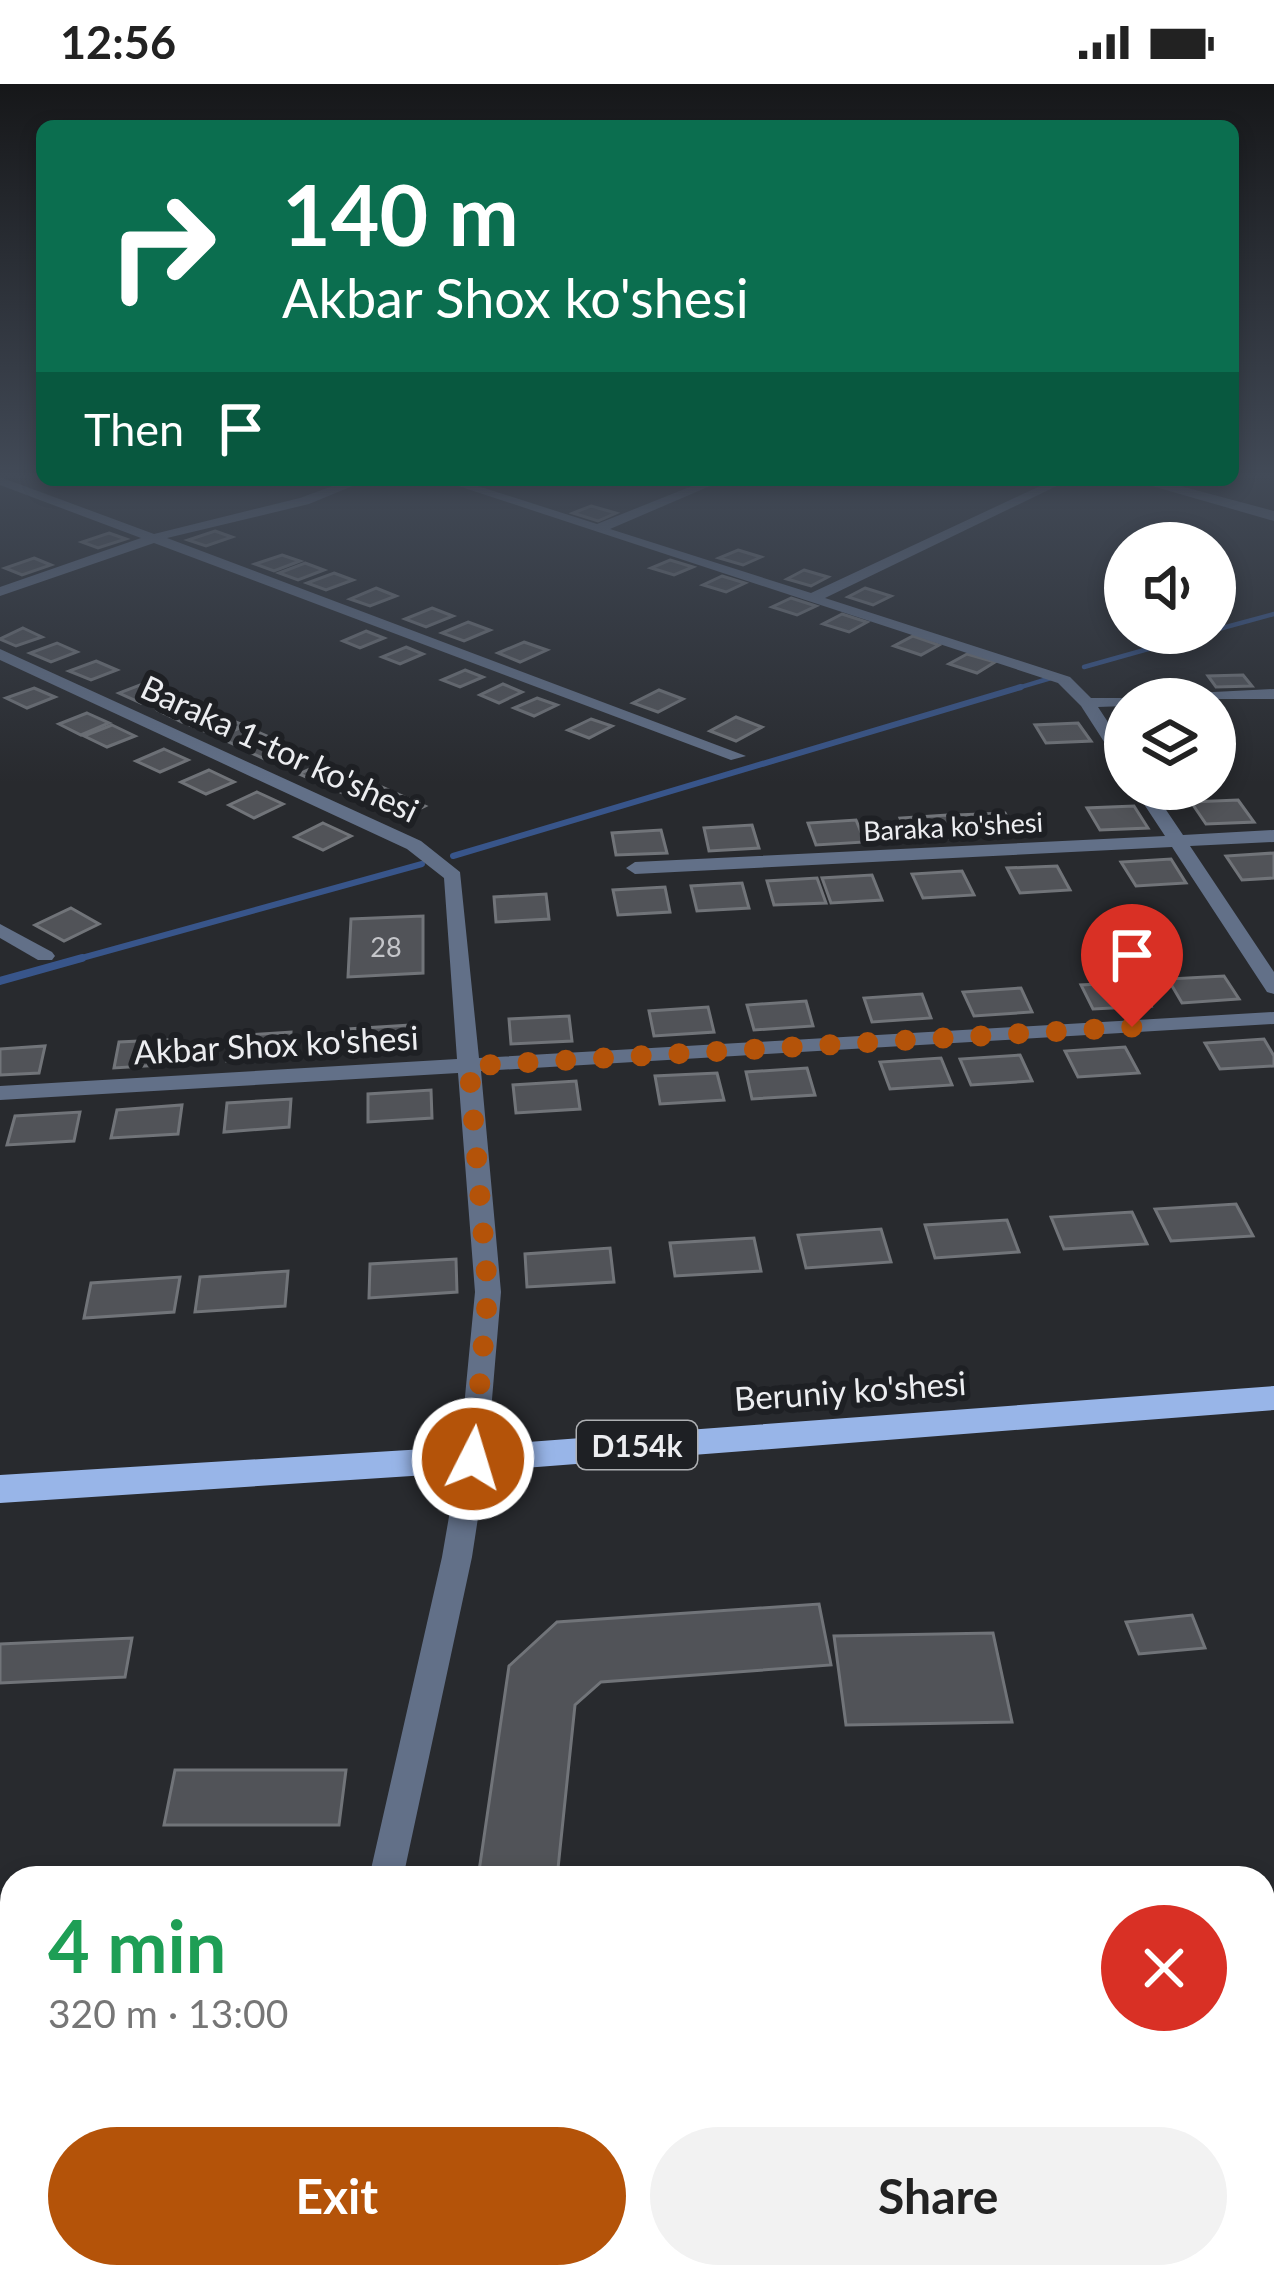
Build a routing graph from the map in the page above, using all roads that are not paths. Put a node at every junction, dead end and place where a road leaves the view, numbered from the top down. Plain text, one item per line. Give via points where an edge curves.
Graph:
1 (43, 577) edge
2 (258, 577) edge
3 (743, 577) edge
4 (857, 577) edge
5 (0, 592) edge
6 (810, 599) junction
7 (0, 654) edge
8 (1274, 694) edge
9 (1236, 696) edge
10 (1104, 702) edge
11 (1087, 703) junction
12 (1104, 729) edge
13 (737, 756) dead end
14 (1157, 810) edge
15 (1274, 836) edge
16 (1178, 842) junction
17 (635, 868) dead end
18 (0, 930) edge
19 (46, 956) dead end
20 (1274, 988) edge
21 (1274, 1018) edge
22 (469, 1066) junction
23 (0, 1093) edge
24 (1274, 1397) edge
25 (473, 1459) junction
26 (0, 1490) edge
27 (389, 1866) edge

1 - 5 street
2 - 13 street
3 - 6 street
4 - 6 street
6 - 11 street via 1027,664 1064,680
7 - 22 street, Baraka 1-tor ko'shesi via 414,845 453,876
8 - 9 street
10 - 11 street
11 - 12 street
14 - 16 street
15 - 16 street, Baraka ko'shesi
16 - 17 street, Baraka ko'shesi
16 - 20 street
18 - 19 street
21 - 22 street, Akbar Shox ko'shesi
22 - 23 street, Akbar Shox ko'shesi
22 - 25 street, Baraka 1-tor ko'shesi via 488,1292
24 - 25 main road, Beruniy ko'shesi / D154k
25 - 26 main road, Beruniy ko'shesi / D154k
25 - 27 street, Baraka 1-tor ko'shesi

